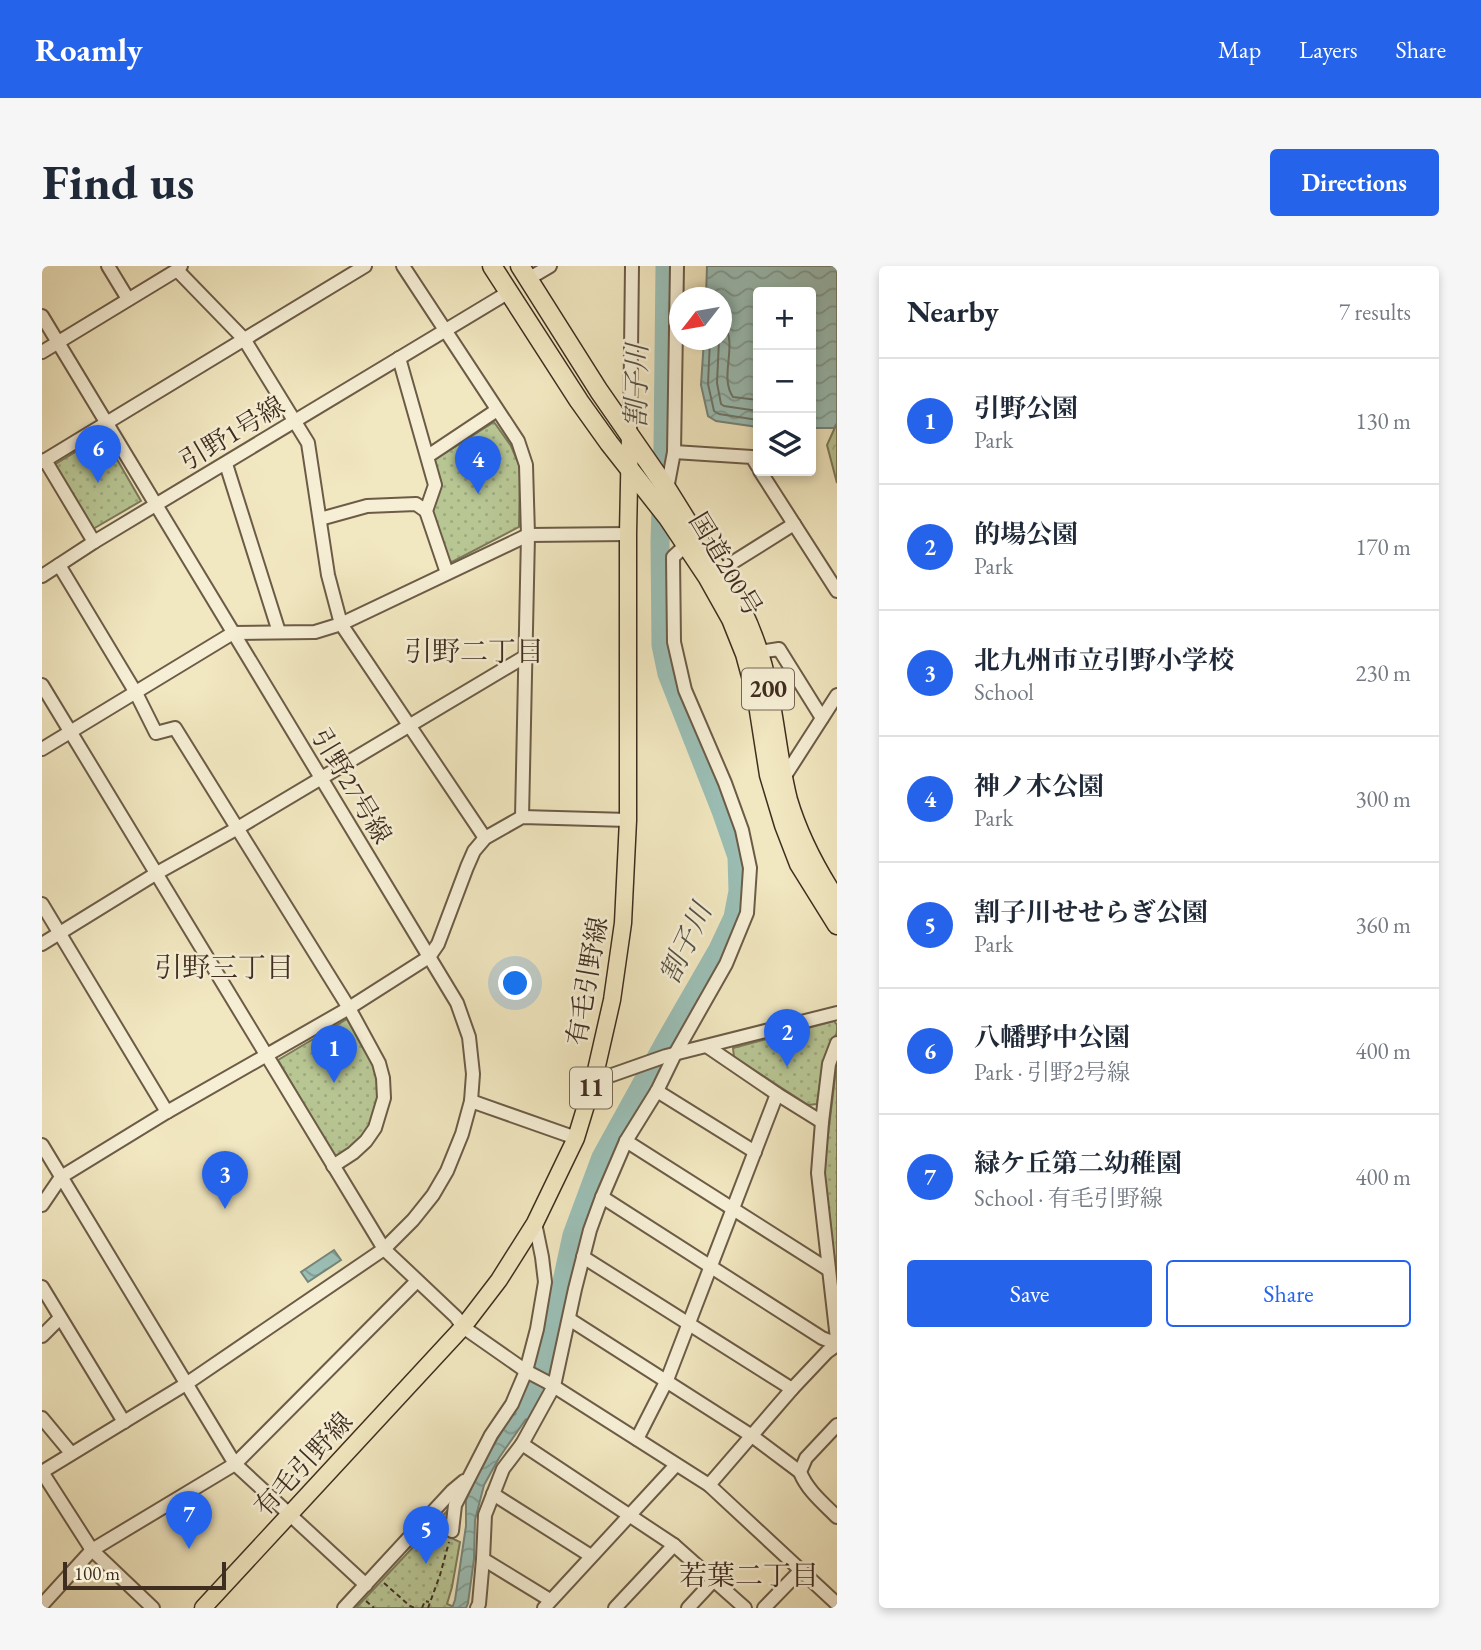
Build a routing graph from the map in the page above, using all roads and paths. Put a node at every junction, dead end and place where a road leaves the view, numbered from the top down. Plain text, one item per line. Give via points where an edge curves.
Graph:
1 (108, 266) edge
2 (365, 266) edge
3 (403, 266) edge
4 (492, 266) edge
5 (550, 266) edge
6 (632, 266) edge
7 (677, 266) edge
8 (179, 268) edge
9 (522, 270) edge
10 (509, 292) junction
11 (128, 299) junction
12 (42, 316) edge
13 (446, 331) junction
14 (244, 339) junction
15 (58, 342) junction
16 (42, 352) edge
17 (399, 359) junction
18 (497, 410) junction
19 (295, 422) junction
20 (107, 424) junction
21 (631, 435) junction
22 (674, 452) junction
23 (428, 456) junction
24 (753, 459) edge
25 (43, 461) edge
26 (226, 464) junction
27 (635, 475) junction
28 (763, 476) edge
29 (667, 489) junction
30 (156, 506) junction
31 (426, 511) junction
32 (320, 520) junction
33 (794, 524) junction
34 (628, 534) junction
35 (528, 535) junction
36 (94, 542) junction
37 (686, 545) junction
38 (59, 565) junction
39 (719, 572) junction
40 (447, 573) junction
41 (42, 576) edge
42 (837, 591) edge
43 (341, 624) junction
44 (279, 632) junction
45 (233, 633) junction
46 (759, 652) junction
47 (526, 656) junction
48 (42, 685) edge
49 (136, 693) junction
50 (837, 695) edge
51 (822, 719) junction
52 (409, 724) junction
53 (70, 732) junction
54 (42, 749) edge
55 (321, 778) junction
56 (783, 779) junction
57 (522, 817) junction
58 (628, 820) junction
59 (236, 829) junction
60 (485, 838) junction
61 (157, 873) junction
62 (837, 901) edge
63 (42, 904) edge
64 (837, 925) edge
65 (60, 933) junction
66 (42, 944) edge
67 (429, 957) junction
68 (349, 1008) junction
69 (837, 1013) edge
70 (837, 1043) edge
71 (708, 1047) junction
72 (670, 1055) junction
73 (267, 1056) junction
74 (594, 1079) junction
75 (657, 1091) junction
76 (777, 1094) junction
77 (471, 1101) junction
78 (167, 1112) junction
79 (822, 1122) junction
80 (576, 1138) junction
81 (626, 1141) junction
82 (42, 1145) edge
83 (755, 1152) junction
84 (333, 1166) junction
85 (61, 1177) junction
86 (602, 1197) junction
87 (42, 1205) edge
88 (733, 1210) junction
89 (535, 1223) junction
90 (384, 1249) junction
91 (583, 1257) junction
92 (711, 1267) junction
93 (829, 1270) junction
94 (417, 1281) junction
95 (42, 1287) edge
96 (60, 1318) junction
97 (569, 1319) junction
98 (689, 1324) junction
99 (463, 1326) junction
100 (42, 1336) edge
101 (837, 1343) edge
102 (526, 1371) junction
103 (667, 1380) junction
104 (186, 1384) junction
105 (550, 1384) junction
106 (792, 1389) junction
107 (42, 1418) edge
108 (124, 1422) junction
109 (837, 1425) edge
110 (752, 1436) junction
111 (637, 1439) junction
112 (522, 1444) junction
113 (71, 1453) junction
114 (235, 1464) junction
115 (677, 1465) junction
116 (42, 1472) edge
117 (800, 1472) junction
118 (469, 1476) junction
119 (709, 1485) junction
120 (493, 1494) junction
121 (290, 1515) junction
122 (630, 1516) junction
123 (837, 1517) edge
124 (452, 1531) joint
125 (674, 1545) junction
126 (92, 1550) junction
127 (591, 1556) junction
128 (483, 1559) junction
129 (800, 1570) junction
130 (371, 1580) junction
131 (714, 1580) junction
132 (429, 1602) junction
133 (837, 1602) edge
134 (547, 1604) edge
135 (42, 1605) edge
136 (479, 1607) edge
137 (153, 1608) edge
138 (203, 1608) edge
139 (344, 1608) edge
140 (415, 1608) edge
141 (422, 1608) edge
142 (428, 1608) edge
143 (615, 1608) edge
144 (688, 1608) edge
145 (745, 1608) edge
146 (764, 1608) edge

1 - 11 street
2 - 14 street
3 - 13 street
4 - 10 highway, 200
5 - 9 street
6 - 21 street
7 - 22 street
8 - 11 street
8 - 14 street
9 - 21 highway, 国道200号 / 200
10 - 13 street, 引野1号線
10 - 27 highway, 国道200号 / 200 via 579,401
11 - 15 street
12 - 15 street, 引野27号線
13 - 17 street, 引野1号線
13 - 18 street
14 - 19 street
14 - 20 street
15 - 16 street
15 - 20 street, 引野27号線
17 - 19 street, 引野1号線
17 - 23 street
18 - 23 street
18 - 35 street via 518,441 526,465
19 - 26 street, 引野1号線
19 - 32 street via 308,443
20 - 25 street
20 - 30 street, 引野27号線
21 - 27 main road, 有毛引野線 / 11
21 - 29 highway, 国道200号 / 200
22 - 24 street
22 - 29 street
23 - 31 street via 435,485
25 - 36 street
26 - 30 street, 引野1号線
26 - 44 street
27 - 34 main road, 有毛引野線 / 11
27 - 37 highway, 国道200号 / 200
28 - 33 street
29 - 39 highway, 国道200号 / 200
30 - 36 street, 引野1号線
30 - 45 street, 引野27号線
31 - 32 street via 416,504 368,506
31 - 40 street
32 - 43 street
33 - 39 street
33 - 42 street
34 - 35 street
34 - 58 main road, 有毛引野線 / 11
35 - 40 street
35 - 47 street
36 - 38 street, 引野1号線
37 - 64 highway, 国道200号 / 200 via 731,619 745,654 769,775 784,825 799,864
37 - 72 street via 673,557 674,642 685,690 725,783 750,868 747,913 726,964
38 - 41 street, 引野1号線
38 - 49 street
39 - 46 highway, 国道200号 / 200 via 741,608
40 - 43 street
43 - 44 street via 315,632
43 - 52 street
44 - 45 street
45 - 49 street
45 - 55 street, 引野27号線
46 - 51 street via 779,649
46 - 56 highway, 国道200号 / 200
47 - 52 street
47 - 57 street
48 - 53 street
49 - 53 street
49 - 59 street via 156,733 175,728
50 - 51 street
51 - 56 street
52 - 55 street
52 - 60 street
53 - 54 street
53 - 61 street
55 - 59 street
55 - 67 street, 引野27号線
56 - 62 highway, 国道200号 / 200 via 801,838
57 - 58 street
57 - 60 street
58 - 74 main road, 有毛引野線 / 11 via 623,923
59 - 61 street
59 - 68 street
60 - 67 street via 474,851
61 - 65 street
61 - 73 street
63 - 65 street
65 - 66 street
65 - 78 street
67 - 68 street
67 - 77 street, 引野27号線 via 457,1003 469,1037
68 - 73 street
68 - 84 street via 379,1063 384,1098 366,1141
69 - 71 street
70 - 79 street via 829,1064
71 - 72 street
71 - 76 street
72 - 74 street
72 - 75 street
73 - 78 street
73 - 84 street
74 - 80 main road, 有毛引野線 / 11
75 - 81 street
75 - 83 street
76 - 79 street
76 - 83 street
77 - 80 street
77 - 90 street, 引野27号線 via 462,1134 433,1195
78 - 85 street
79 - 93 street via 818,1173
80 - 89 main road, 有毛引野線 / 11
81 - 86 street
81 - 88 street
82 - 85 street
83 - 88 street
84 - 90 street
85 - 87 street
85 - 104 street
86 - 91 street
86 - 92 street
88 - 92 street
88 - 93 street
89 - 99 main road, 有毛引野線 / 11
89 - 102 street via 545,1282
90 - 94 street
90 - 104 street, 引野27号線
91 - 97 street
91 - 98 street
92 - 98 street
92 - 101 street
93 - 101 street
94 - 99 street
94 - 114 street
95 - 96 street
96 - 100 street
96 - 108 street
97 - 103 street
97 - 105 street
98 - 103 street
98 - 106 street
99 - 102 street
99 - 121 main road, 有毛引野線 / 11
101 - 106 street
102 - 105 street
102 - 118 street
103 - 110 street
103 - 111 street
104 - 108 street, 引野27号線
104 - 114 street
105 - 111 street
105 - 112 street
106 - 110 street
107 - 113 street
108 - 113 street, 引野27号線
109 - 117 street via 806,1458
110 - 117 street
110 - 119 street
111 - 115 street
112 - 120 street via 503,1469
112 - 122 street
113 - 116 street, 引野27号線
114 - 121 street
114 - 126 street
115 - 119 street
115 - 122 street
116 - 126 street
117 - 123 street
118 - 124 street via 455,1505
118 - 130 street
119 - 129 street
120 - 127 street
120 - 128 street via 485,1515
121 - 130 street
121 - 138 main road, 有毛引野線 / 11
122 - 125 street
122 - 127 street
124 - 132 path
125 - 131 street
125 - 143 street
126 - 135 street
126 - 137 street
127 - 134 street
128 - 134 street
128 - 136 street
129 - 133 street
129 - 146 street
130 - 139 street
130 - 140 path
131 - 144 street
131 - 145 street
132 - 141 path
132 - 142 path

